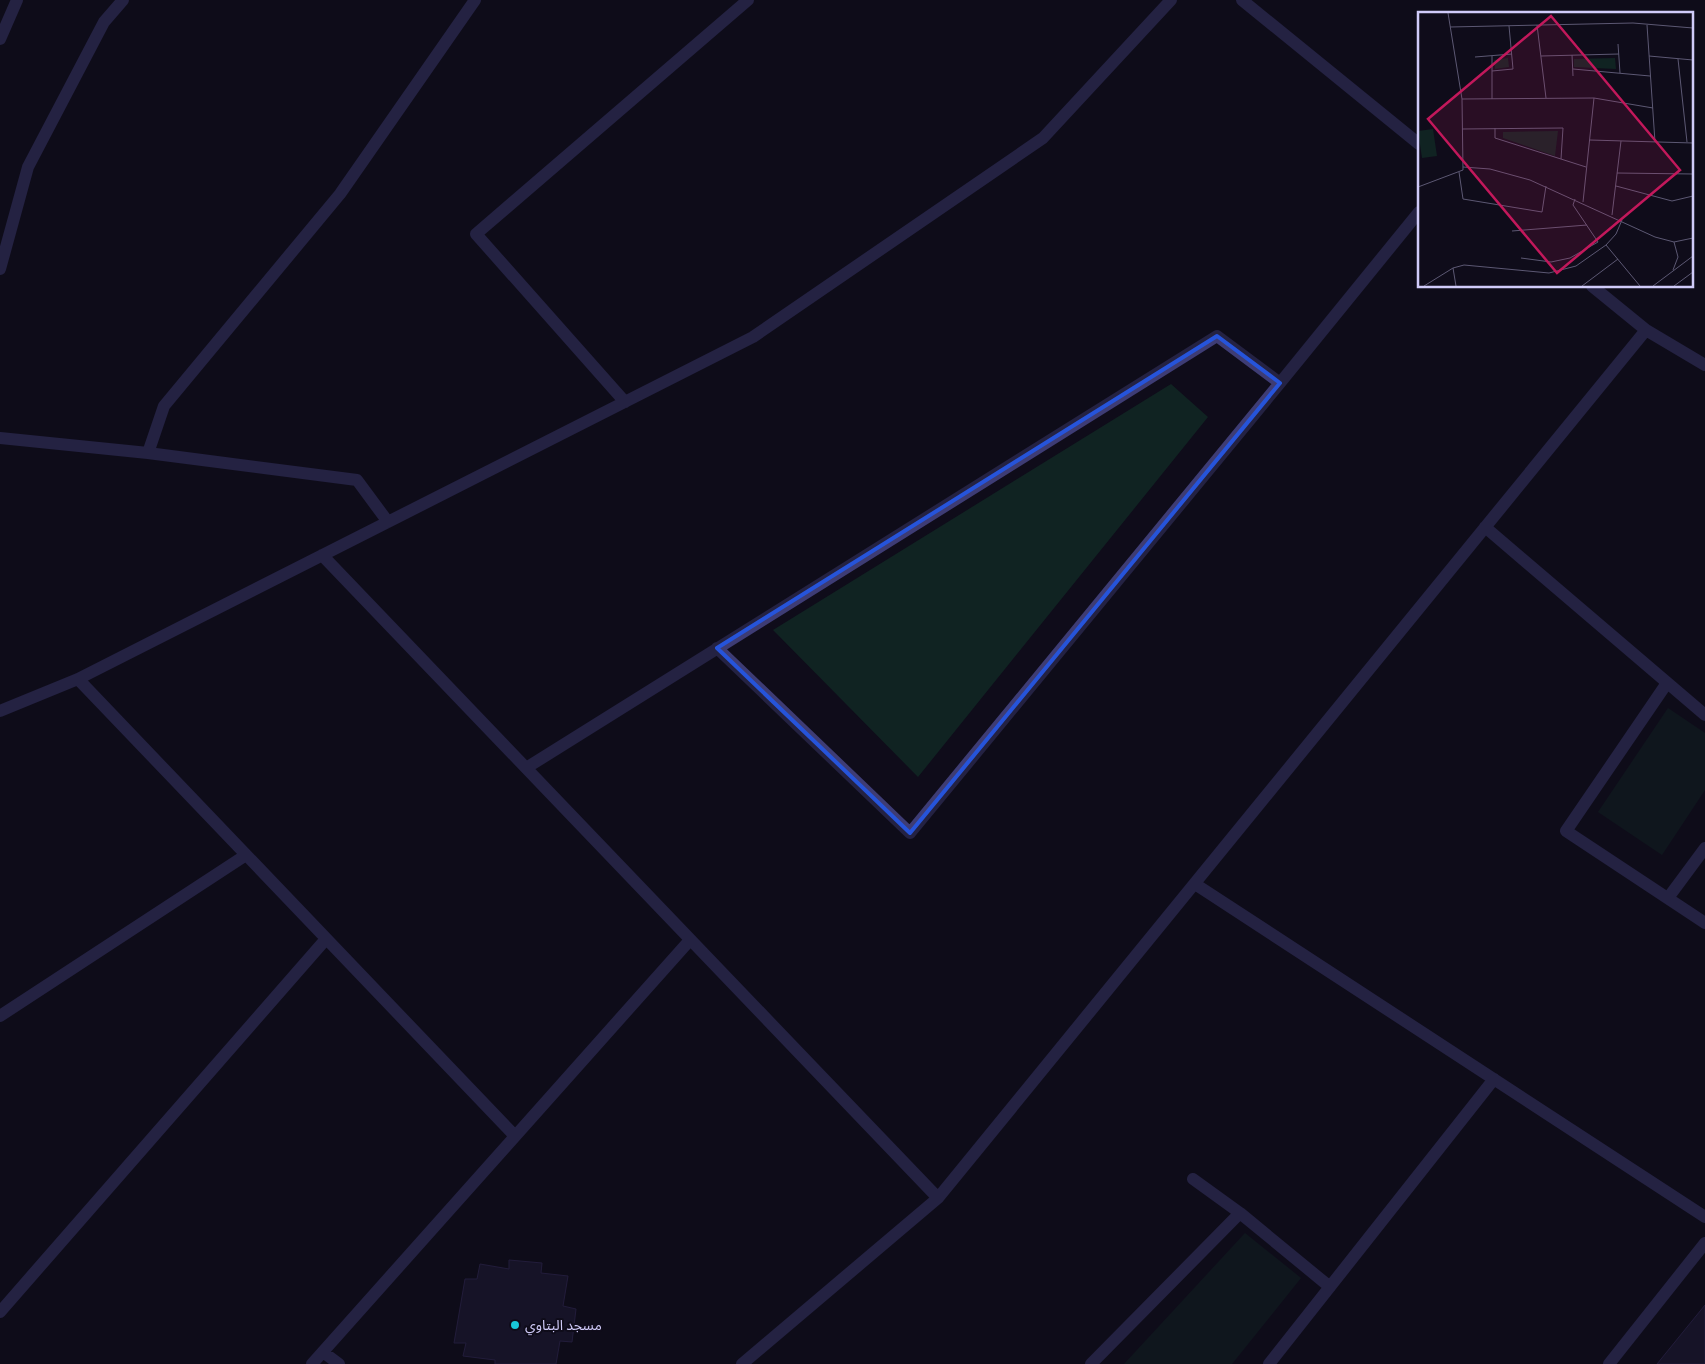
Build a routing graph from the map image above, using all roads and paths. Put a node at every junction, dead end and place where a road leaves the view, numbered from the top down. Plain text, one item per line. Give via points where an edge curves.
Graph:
1 (17, 0) edge
2 (123, 0) edge
3 (475, 0) edge
4 (748, 0) edge
5 (1171, 0) edge
6 (1242, 0) edge
7 (0, 39) edge
8 (1418, 143) edge
9 (1418, 213) edge
10 (0, 269) edge
11 (1594, 288) edge
12 (1646, 330) junction
13 (1705, 365) edge
14 (1280, 383) junction
15 (625, 402) junction
16 (0, 438) edge
17 (148, 453) junction
18 (388, 522) junction
19 (1485, 527) junction
20 (322, 555) junction
21 (717, 648) junction
22 (78, 679) junction
23 (1667, 683) junction
24 (0, 711) edge
25 (1705, 715) edge
26 (526, 768) junction
27 (1705, 848) edge
28 (246, 855) junction
29 (1195, 884) junction
30 (1668, 898) junction
31 (1705, 923) edge
32 (326, 939) junction
33 (690, 940) junction
34 (0, 1016) edge
35 (1494, 1079) junction
36 (515, 1136) junction
37 (1193, 1179) dead end
38 (938, 1198) junction
39 (1240, 1213) junction
40 (1705, 1217) edge
41 (1705, 1243) edge
42 (1330, 1287) junction
43 (0, 1312) edge
44 (323, 1352) junction
45 (312, 1364) edge
46 (339, 1364) edge
47 (742, 1364) edge
48 (1091, 1364) edge
49 (1269, 1364) edge
50 (1609, 1364) edge

1 - 7 street
2 - 10 street via 104,22 28,167
3 - 17 street via 340,194 164,406
4 - 15 street via 476,234
5 - 15 street via 1043,138 753,338
6 - 8 street
9 - 14 street
11 - 12 street
12 - 13 street
12 - 19 street
14 - 21 street via 1217,336
14 - 21 street via 910,833
15 - 18 street
16 - 17 street
17 - 18 street via 357,480
18 - 20 street
19 - 23 street
19 - 29 street
20 - 22 street
20 - 26 street
21 - 26 street
22 - 24 street
22 - 28 street
23 - 25 street
23 - 30 street via 1566,831
26 - 33 street
27 - 30 street
28 - 32 street
28 - 34 street
29 - 35 street
29 - 38 street
30 - 31 street
32 - 36 street
32 - 43 street
33 - 36 street
33 - 38 street
35 - 40 street
35 - 42 street
36 - 44 street
37 - 39 street
38 - 47 street
39 - 42 street
39 - 48 street
41 - 50 street
42 - 49 street
44 - 45 street
44 - 46 street

